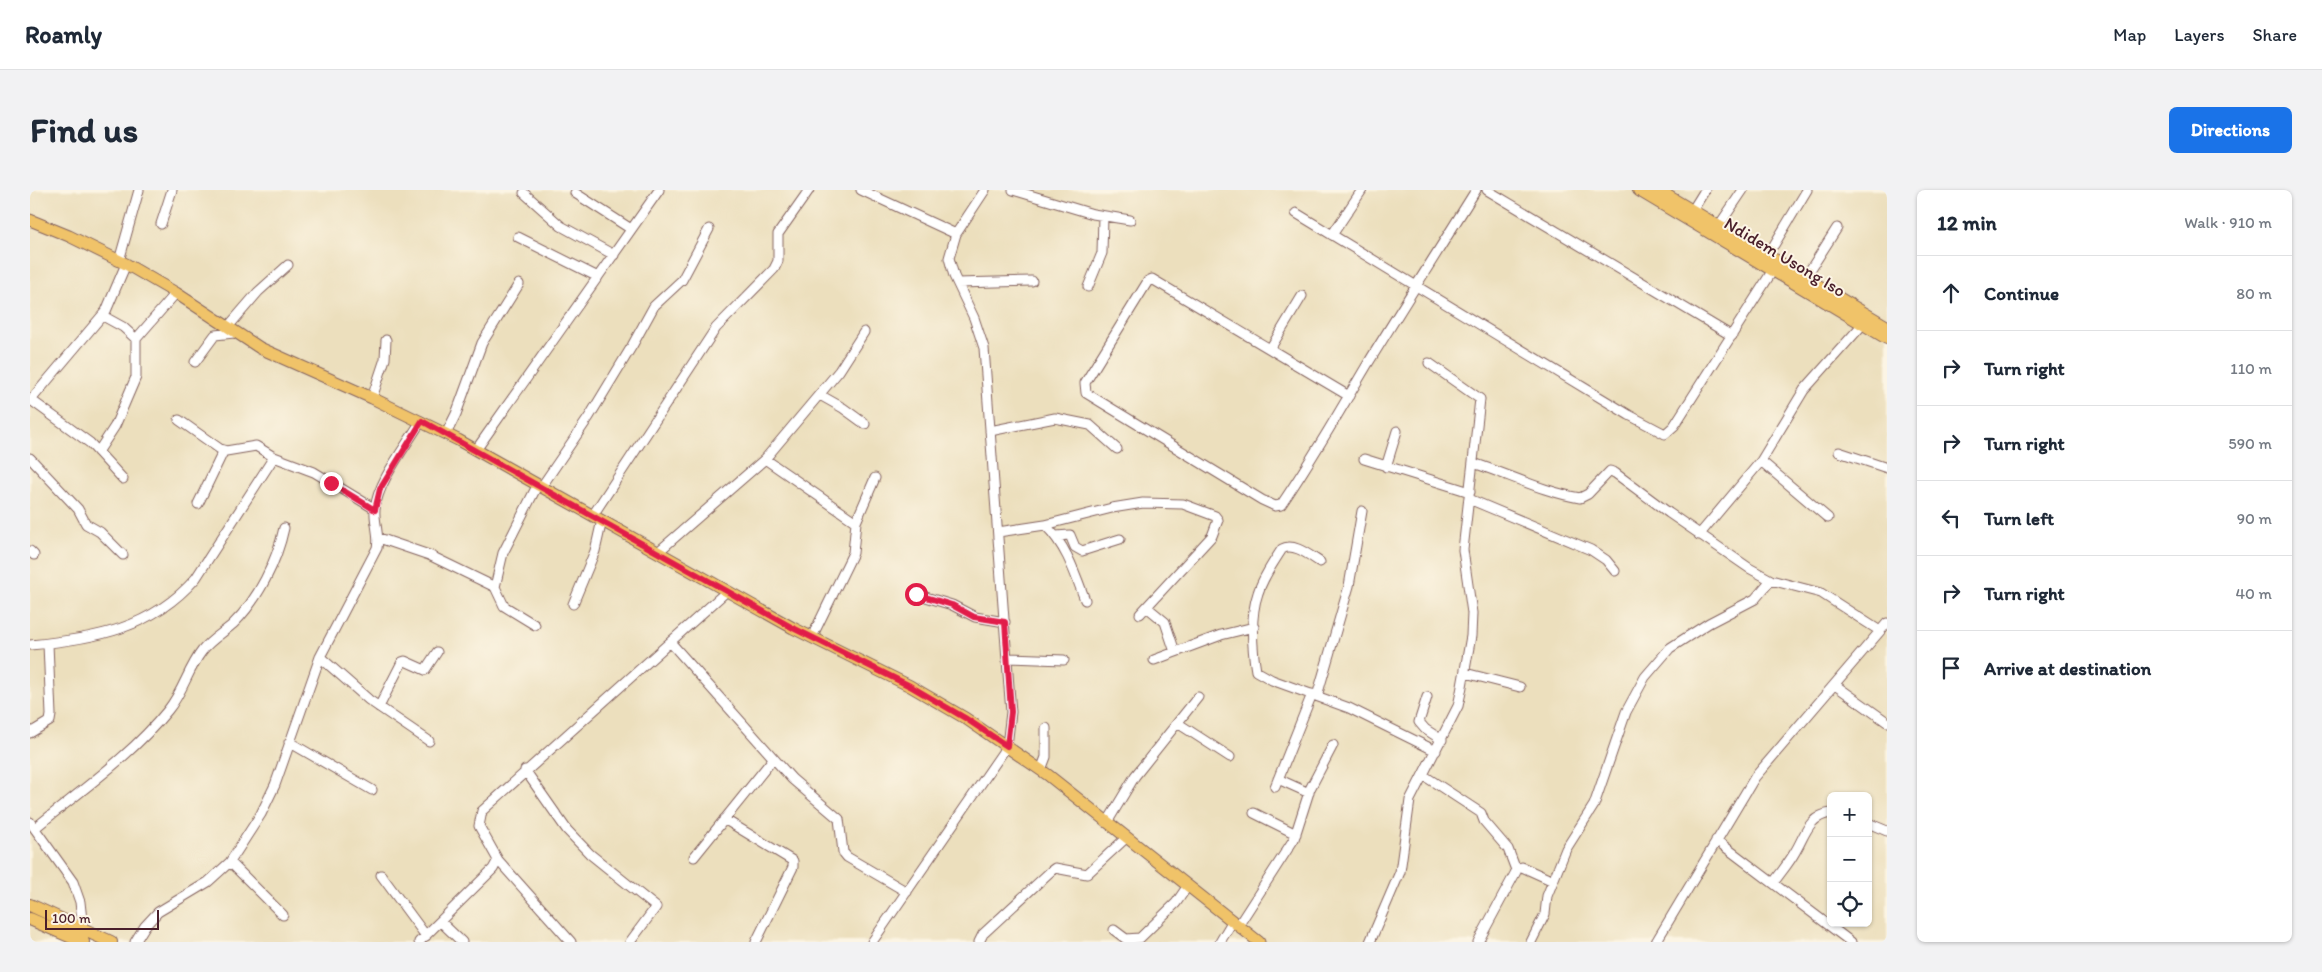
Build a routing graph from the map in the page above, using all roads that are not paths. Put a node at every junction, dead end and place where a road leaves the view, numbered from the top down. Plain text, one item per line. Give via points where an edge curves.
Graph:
1 (139, 190) edge
2 (172, 190) edge
3 (659, 190) edge
4 (809, 190) edge
5 (861, 190) edge
6 (1013, 190) edge
7 (1362, 190) edge
8 (1476, 190) edge
9 (1488, 190) edge
10 (1639, 190) edge
11 (1657, 190) edge
12 (1705, 190) edge
13 (1742, 190) edge
14 (1807, 190) edge
15 (984, 191) edge
16 (524, 192) dead end
17 (575, 193) dead end
18 (1692, 211) junction
19 (1296, 213) dead end
20 (1103, 216) junction
21 (30, 220) edge
22 (1130, 220) dead end
23 (161, 224) dead end
24 (1718, 228) junction
25 (1837, 228) dead end
26 (631, 229) junction
27 (709, 229) dead end
28 (956, 234) junction
29 (1332, 235) junction
30 (518, 237) dead end
31 (1774, 245) dead end
32 (614, 255) junction
33 (123, 263) junction
34 (288, 266) dead end
35 (1773, 270) junction
36 (598, 277) junction
37 (1805, 278) junction
38 (1032, 281) dead end
39 (958, 283) junction
40 (519, 284) dead end
41 (1416, 284) junction
42 (1088, 287) dead end
43 (176, 293) junction
44 (1302, 296) dead end
45 (102, 316) junction
46 (1886, 323) edge
47 (1863, 324) junction
48 (231, 330) junction
49 (864, 332) dead end
50 (1732, 336) junction
51 (1887, 338) edge
52 (136, 339) junction
53 (386, 340) dead end
54 (1270, 348) junction
55 (195, 362) dead end
56 (1429, 363) dead end
57 (820, 395) junction
58 (32, 396) edge
59 (1349, 396) junction
60 (372, 398) junction
61 (179, 420) dead end
62 (422, 421) junction
63 (865, 424) dead end
64 (1397, 430) dead end
65 (990, 431) junction
66 (446, 434) junction
67 (1117, 449) dead end
68 (224, 450) junction
69 (476, 450) junction
70 (98, 452) junction
71 (1839, 452) dead end
72 (274, 457) junction
73 (30, 458) edge
74 (764, 459) junction
75 (1364, 459) dead end
76 (1761, 461) junction
77 (1473, 463) junction
78 (1386, 467) junction
79 (1887, 468) edge
80 (875, 478) dead end
81 (123, 479) dead end
82 (540, 485) junction
83 (1469, 496) junction
84 (198, 504) dead end
85 (375, 510) junction
86 (1362, 511) dead end
87 (597, 517) junction
88 (1828, 518) dead end
89 (856, 522) junction
90 (1045, 524) junction
91 (284, 528) dead end
92 (998, 532) junction
93 (1699, 535) junction
94 (1056, 536) junction
95 (379, 538) junction
96 (1120, 539) dead end
97 (658, 552) junction
98 (123, 555) dead end
99 (1320, 562) dead end
100 (1615, 571) dead end
101 (1771, 580) junction
102 (495, 587) junction
103 (727, 591) junction
104 (916, 594) dead end
105 (1085, 600) dead end
106 (573, 604) dead end
107 (1005, 622) junction
108 (1887, 623) edge
109 (535, 625) dead end
110 (1254, 627) junction
111 (1880, 631) junction
112 (812, 637) junction
113 (671, 642) junction
114 (48, 644) junction
115 (30, 645) edge
116 (437, 652) dead end
117 (1175, 652) junction
118 (320, 656) junction
119 (1008, 658) junction
120 (1064, 660) dead end
121 (1154, 660) dead end
122 (1465, 673) junction
123 (1835, 685) junction
124 (1520, 687) dead end
125 (1315, 695) junction
126 (1198, 697) dead end
127 (1427, 697) dead end
128 (379, 707) junction
129 (1887, 722) edge
130 (1179, 724) junction
131 (1046, 728) dead end
132 (30, 733) edge
133 (429, 740) dead end
134 (1442, 740) junction
135 (289, 742) junction
136 (1333, 745) dead end
137 (1007, 746) junction
138 (1436, 751) junction
139 (1230, 757) dead end
140 (773, 759) junction
141 (525, 770) junction
142 (1042, 770) junction
143 (1423, 774) junction
144 (372, 790) dead end
145 (1309, 793) junction
146 (1254, 813) dead end
147 (1827, 813) edge
148 (724, 819) junction
149 (1108, 821) junction
150 (32, 825) edge
151 (1872, 825) edge
152 (1887, 832) edge
153 (1296, 834) junction
154 (1128, 837) junction
155 (1716, 840) junction
156 (694, 857) dead end
157 (498, 860) junction
158 (230, 862) junction
159 (1516, 870) junction
160 (381, 875) dead end
161 (1553, 882) junction
162 (1774, 882) junction
163 (1188, 887) junction
164 (907, 892) junction
165 (30, 905) edge
166 (282, 914) dead end
167 (30, 918) edge
168 (441, 922) junction
169 (1235, 924) junction
170 (1114, 930) dead end
171 (83, 936) edge
172 (423, 939) edge
173 (633, 941) edge
174 (111, 942) edge
175 (135, 942) edge
176 (462, 942) edge
177 (571, 942) edge
178 (756, 942) edge
179 (872, 942) edge
180 (978, 942) edge
181 (1220, 942) edge
182 (1259, 942) edge
183 (1370, 942) edge
184 (1478, 942) edge
185 (1531, 942) edge
186 (1656, 942) edge
187 (1851, 942) edge

1 - 33 street
2 - 23 street
3 - 26 street
4 - 87 street via 778,234 778,261 774,269 716,328
5 - 28 street
6 - 20 street
7 - 29 street
8 - 41 street
9 - 50 street
10 - 35 highway, Ndidem Usong Iso
11 - 18 highway, Ndidem Usong Iso
12 - 18 street
13 - 24 street
14 - 31 street
15 - 28 street
16 - 32 street via 561,226
17 - 26 street
18 - 24 highway, Ndidem Usong Iso
19 - 29 street
20 - 22 street
20 - 42 street via 1102,253
21 - 33 main road
24 - 37 highway, Ndidem Usong Iso
25 - 37 street
26 - 32 street
27 - 82 street via 682,280 654,306 594,409
28 - 39 street via 950,258
29 - 41 street
30 - 36 street
32 - 36 street
33 - 43 main road
33 - 45 street
34 - 48 street via 258,292
35 - 47 highway, Ndidem Usong Iso
35 - 50 street
36 - 69 street
37 - 46 highway, Ndidem Usong Iso
38 - 39 street
39 - 65 street via 984,348
40 - 66 street via 482,343
41 - 50 street via 1662,434 1674,426
41 - 59 street
43 - 48 main road
43 - 52 street
44 - 54 street
45 - 52 street via 123,327
45 - 58 street
47 - 51 highway, Ndidem Usong Iso
47 - 76 street via 1804,390
48 - 55 street via 215,336
48 - 60 main road via 260,348
49 - 57 street
52 - 70 street via 136,377 115,426
53 - 60 street via 385,359
54 - 59 street
54 - 59 street via 1152,279 1084,388 1086,393 1102,403 1275,506 1281,505 1292,490
56 - 77 street via 1480,399
57 - 63 street
57 - 74 street
58 - 70 street
60 - 62 main road
61 - 68 street
62 - 66 main road
62 - 85 street via 380,489
64 - 78 street
65 - 67 street via 1055,418 1090,425
65 - 92 street
66 - 69 main road
68 - 72 street via 256,446
68 - 84 street
69 - 82 main road
70 - 81 street
71 - 79 street
72 - 85 street via 314,472
72 - 114 street via 182,595 135,624 80,641
73 - 98 street via 78,509 86,524 100,532
74 - 89 street
74 - 97 street
75 - 78 street
76 - 88 street
76 - 93 street
77 - 83 street
77 - 93 street via 1550,492 1580,498 1610,471
78 - 83 street
80 - 89 street
82 - 87 main road
82 - 102 street via 503,553
83 - 100 street via 1590,550 1606,560
83 - 122 street via 1463,560 1472,620
85 - 95 street
86 - 125 street via 1349,586
87 - 97 main road
87 - 106 street via 595,551
89 - 112 street via 853,553
90 - 92 street
90 - 94 street
90 - 117 street via 1143,503 1183,504 1215,516 1217,527 1212,536 1144,611 1165,622
91 - 150 street via 274,560 250,603 233,624 200,654 168,711 120,759
92 - 107 street
93 - 101 street
94 - 96 street via 1070,535 1075,548 1082,551
94 - 105 street via 1073,566
95 - 102 street via 429,555
95 - 118 street via 373,558
97 - 103 main road
99 - 110 street via 1293,547 1282,548 1257,595
101 - 111 street via 1821,593
101 - 161 street via 1755,599 1708,623 1670,648 1646,677 1626,712 1594,805 1566,849
102 - 109 street via 504,606
103 - 112 main road
103 - 113 street
104 - 107 street via 947,603 974,617
107 - 119 street
108 - 111 street
110 - 117 street
110 - 125 street via 1256,672
111 - 123 street
112 - 137 main road via 910,686
113 - 140 street
113 - 141 street via 554,748
114 - 115 street
114 - 132 street via 50,721
116 - 128 street via 425,670 402,662
117 - 121 street
118 - 128 street
118 - 135 street
119 - 120 street
119 - 137 street via 1011,712
122 - 124 street
122 - 134 street via 1458,706
123 - 129 street
123 - 155 street via 1755,777
125 - 138 street
125 - 145 street via 1276,783
126 - 130 street
127 - 134 street via 1419,722
128 - 133 street
130 - 139 street
130 - 149 street via 1135,776
131 - 142 street via 1046,757
134 - 138 street
135 - 144 street
135 - 158 street via 269,800
136 - 145 street
137 - 142 main road
137 - 164 street
138 - 143 street
140 - 148 street
140 - 164 street via 839,820 846,857
141 - 157 street via 482,811 479,818 479,826
141 - 173 street via 567,830 590,854 656,907
142 - 149 main road
143 - 159 street via 1481,813 1508,849
143 - 183 street via 1410,800 1400,872
145 - 153 street
146 - 153 street
147 - 162 street via 1808,826
148 - 156 street
148 - 178 street via 793,861
149 - 154 main road
150 - 171 street via 73,882 80,902
151 - 152 street
153 - 169 street
154 - 163 main road
154 - 180 street via 1087,874 1055,868
155 - 162 street
155 - 186 street
157 - 168 street
157 - 177 street
158 - 166 street
158 - 175 street via 208,882 158,912
159 - 161 street via 1522,867
159 - 184 street
160 - 172 street
161 - 185 street via 1545,914
162 - 187 street
163 - 169 main road
163 - 170 street via 1140,938 1130,940
164 - 179 street
165 - 171 highway
167 - 171 highway
168 - 172 street
168 - 176 street
169 - 181 street
169 - 182 main road
171 - 174 highway

